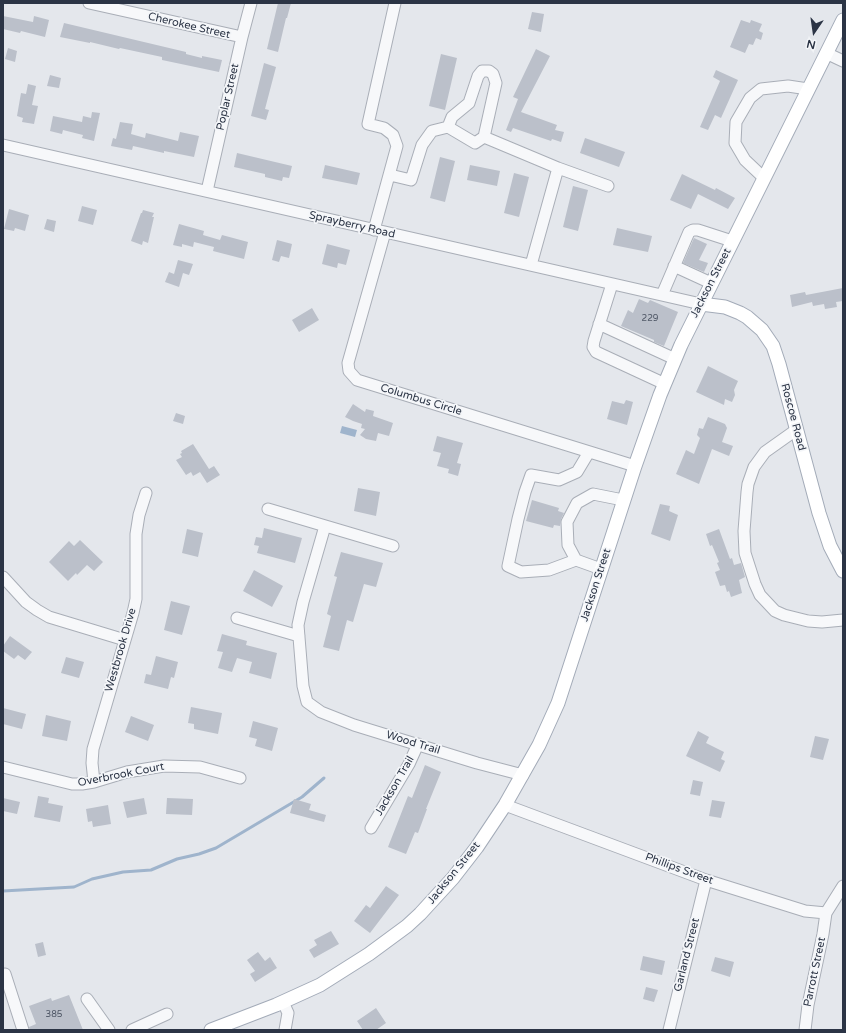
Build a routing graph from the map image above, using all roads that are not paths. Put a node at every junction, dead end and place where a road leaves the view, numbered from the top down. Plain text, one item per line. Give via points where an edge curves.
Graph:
1 (89, 3) edge
2 (251, 3) edge
3 (395, 3) edge
4 (843, 20) edge
5 (242, 37) junction
6 (826, 53) junction
7 (843, 61) edge
8 (808, 89) junction
9 (448, 127) junction
10 (484, 137) junction
11 (3, 145) edge
12 (558, 168) junction
13 (390, 175) junction
14 (764, 178) junction
15 (608, 186) dead end
16 (207, 191) junction
17 (380, 231) junction
18 (732, 241) junction
19 (531, 265) junction
20 (674, 266) junction
21 (711, 283) junction
22 (612, 284) junction
23 (662, 295) junction
24 (701, 304) junction
25 (599, 324) junction
26 (675, 358) junction
27 (665, 384) junction
28 (796, 430) junction
29 (589, 452) junction
30 (634, 466) junction
31 (146, 493) dead end
32 (623, 500) junction
33 (268, 508) dead end
34 (325, 526) junction
35 (393, 546) dead end
36 (576, 560) junction
37 (601, 569) junction
38 (843, 571) edge
39 (3, 577) edge
40 (237, 618) dead end
41 (843, 620) edge
42 (299, 636) junction
43 (125, 640) junction
44 (418, 744) junction
45 (3, 768) edge
46 (523, 775) junction
47 (240, 778) dead end
48 (94, 782) junction
49 (505, 805) junction
50 (371, 828) dead end
51 (706, 880) junction
52 (843, 886) edge
53 (826, 913) junction
54 (5, 974) dead end
55 (87, 999) dead end
56 (283, 1002) junction
57 (168, 1014) dead end
58 (236, 1025) edge
59 (23, 1030) edge
60 (109, 1030) edge
61 (132, 1030) edge
62 (211, 1030) edge
63 (285, 1030) edge
64 (669, 1030) edge
65 (805, 1030) edge

1 - 5 street, Cherokee Street
2 - 5 street, Poplar Street
3 - 13 street via 368,124 384,128 393,135 397,146
4 - 6 main road, Jackson Street
5 - 16 street, Poplar Street
6 - 7 street
6 - 8 main road, Jackson Street
8 - 14 main road, Jackson Street
8 - 14 street via 788,86 760,89 750,98 736,122 735,143 745,160
9 - 10 street via 475,143
9 - 10 street via 452,117 469,103 478,76 482,71 489,71 496,83
9 - 13 street via 432,131 422,145 411,180
10 - 12 street
11 - 16 street, Sprayberry Road
12 - 15 street
12 - 19 street
13 - 17 street
14 - 18 main road, Jackson Street
16 - 17 street, Sprayberry Road
17 - 19 street, Sprayberry Road
17 - 29 street, Columbus Circle via 348,371 357,380
18 - 20 street via 693,230 689,232
18 - 21 main road, Jackson Street
19 - 22 street, Sprayberry Road
20 - 21 street
20 - 23 street
21 - 24 main road, Jackson Street
22 - 23 street, Sprayberry Road
22 - 25 street
23 - 24 street, Sprayberry Road
24 - 26 main road, Jackson Street
24 - 28 main road, Roscoe Road via 725,307 740,313 762,330 776,355
25 - 26 street
25 - 27 street via 593,347 596,352
26 - 27 main road, Jackson Street
27 - 30 main road, Jackson Street
28 - 38 main road, Roscoe Road via 819,513 830,546
28 - 41 street via 765,452 754,468 747,492 745,553 760,595 775,610 808,621
29 - 30 street, Columbus Circle
29 - 36 street via 577,472 559,480 531,475 508,566 521,572 548,570
30 - 32 main road, Jackson Street
31 - 43 street, Westbrook Drive via 136,534 136,598
32 - 36 street via 593,494 577,503 567,522 568,545
32 - 37 main road, Jackson Street
33 - 34 street
34 - 35 street
34 - 42 street via 303,602 298,625
36 - 37 street
37 - 46 main road, Jackson Street via 558,703
39 - 43 street via 26,602 49,617
40 - 42 street
42 - 44 street, Wood Trail via 303,686 307,702 321,712 354,725
43 - 48 street, Westbrook Drive via 93,749
44 - 46 street, Wood Trail
44 - 50 street, Jackson Trail
45 - 48 street, Overbrook Court via 72,784
46 - 49 main road, Jackson Street
47 - 48 street, Overbrook Court via 200,767 164,766 127,772
49 - 51 street, Phillips Street
49 - 56 main road, Jackson Street via 453,878 420,914 369,954 320,985
51 - 53 street, Phillips Street via 806,910
51 - 64 street, Garland Street
52 - 53 street
53 - 65 street, Parrott Street
54 - 59 street
55 - 60 street
56 - 58 main road, Jackson Street
56 - 63 street via 288,1013
57 - 61 street
58 - 62 main road, Jackson Street

